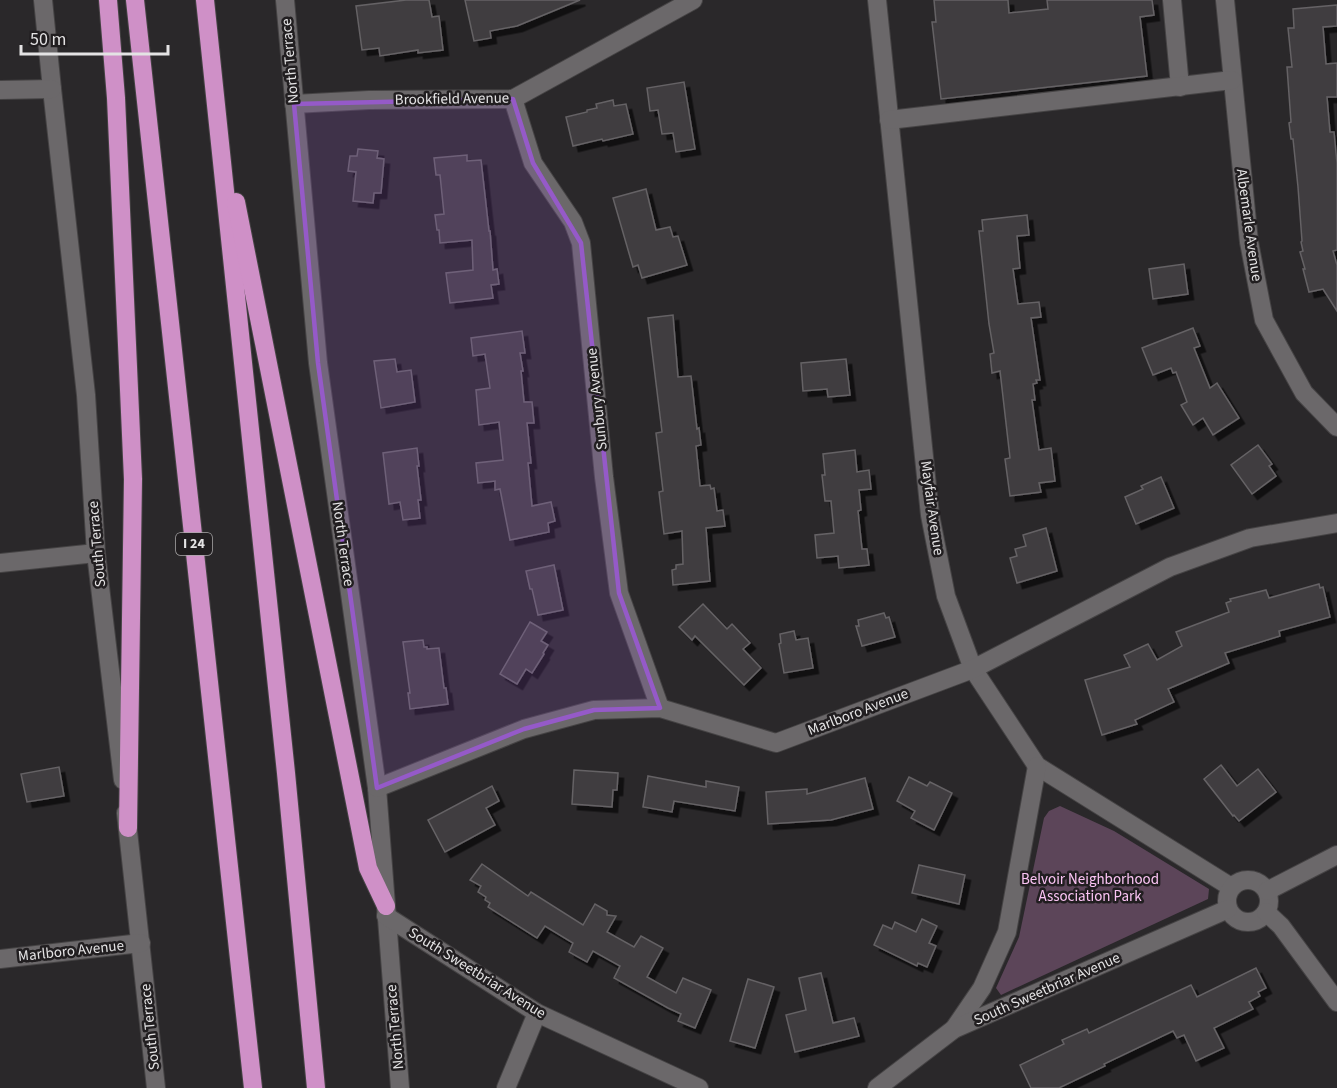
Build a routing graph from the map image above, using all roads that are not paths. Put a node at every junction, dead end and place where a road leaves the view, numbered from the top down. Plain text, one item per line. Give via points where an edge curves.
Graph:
1 (43, 0) edge
2 (108, 0) edge
3 (135, 0) edge
4 (205, 0) edge
5 (285, 0) edge
6 (693, 0) edge
7 (877, 0) edge
8 (1172, 0) edge
9 (1225, 0) edge
10 (1232, 80) junction
11 (1180, 87) junction
12 (52, 89) junction
13 (0, 90) edge
14 (214, 90) junction
15 (513, 99) junction
16 (294, 104) junction
17 (889, 120) junction
18 (1337, 427) edge
19 (1337, 509) edge
20 (1331, 524) edge
21 (96, 554) junction
22 (0, 563) edge
23 (973, 669) junction
24 (660, 708) junction
25 (1037, 766) junction
26 (377, 788) junction
27 (128, 828) junction
28 (1337, 855) edge
29 (1231, 887) junction
30 (1267, 891) junction
31 (1228, 909) junction
32 (386, 911) junction
33 (1266, 912) junction
34 (141, 943) junction
35 (0, 959) edge
36 (1337, 1002) edge
37 (537, 1013) junction
38 (954, 1029) junction
39 (156, 1088) edge
40 (253, 1088) edge
41 (316, 1088) edge
42 (400, 1088) edge
43 (506, 1088) edge
44 (699, 1088) edge
45 (877, 1088) edge

1 - 12 street, South Terrace
2 - 27 highway via 117,110 133,480
3 - 40 highway, I 24
4 - 14 highway
5 - 16 street, North Terrace
6 - 15 street, Brookfield Avenue
7 - 17 street, Mayfair Avenue
8 - 11 street
9 - 10 street, Albemarle Avenue
10 - 11 street
10 - 18 street, Albemarle Avenue via 1249,242 1264,320 1304,393
11 - 17 street
12 - 13 street
12 - 21 street, South Terrace via 86,395
14 - 32 highway via 368,868
14 - 41 highway
15 - 16 street, Brookfield Avenue
15 - 24 street, Sunbury Avenue via 533,163 573,222 581,243 619,593
16 - 26 street, North Terrace via 318,363
17 - 23 street, Mayfair Avenue via 930,515 946,596
19 - 20 street, Marlboro Avenue
20 - 23 street, Marlboro Avenue via 1250,538 1170,567
21 - 22 street
21 - 27 street, South Terrace
23 - 24 street, Marlboro Avenue via 776,743
23 - 25 street, Mayfair Avenue
24 - 26 street, Marlboro Avenue via 594,710 524,729
25 - 29 street, Mayfair Avenue
25 - 38 street via 1007,932 982,988
26 - 32 street, North Terrace
27 - 34 street, South Terrace
28 - 30 street
29 - 30 street via 1250,879
29 - 31 street via 1226,898
30 - 33 street
31 - 33 street via 1235,918 1246,922 1257,920
31 - 38 street, South Sweetbriar Avenue
32 - 37 street, South Sweetbriar Avenue
32 - 42 street, North Terrace
33 - 36 street via 1281,926
34 - 35 street, Marlboro Avenue
34 - 39 street, South Terrace
37 - 43 street
37 - 44 street, South Sweetbriar Avenue
38 - 45 street, South Sweetbriar Avenue

